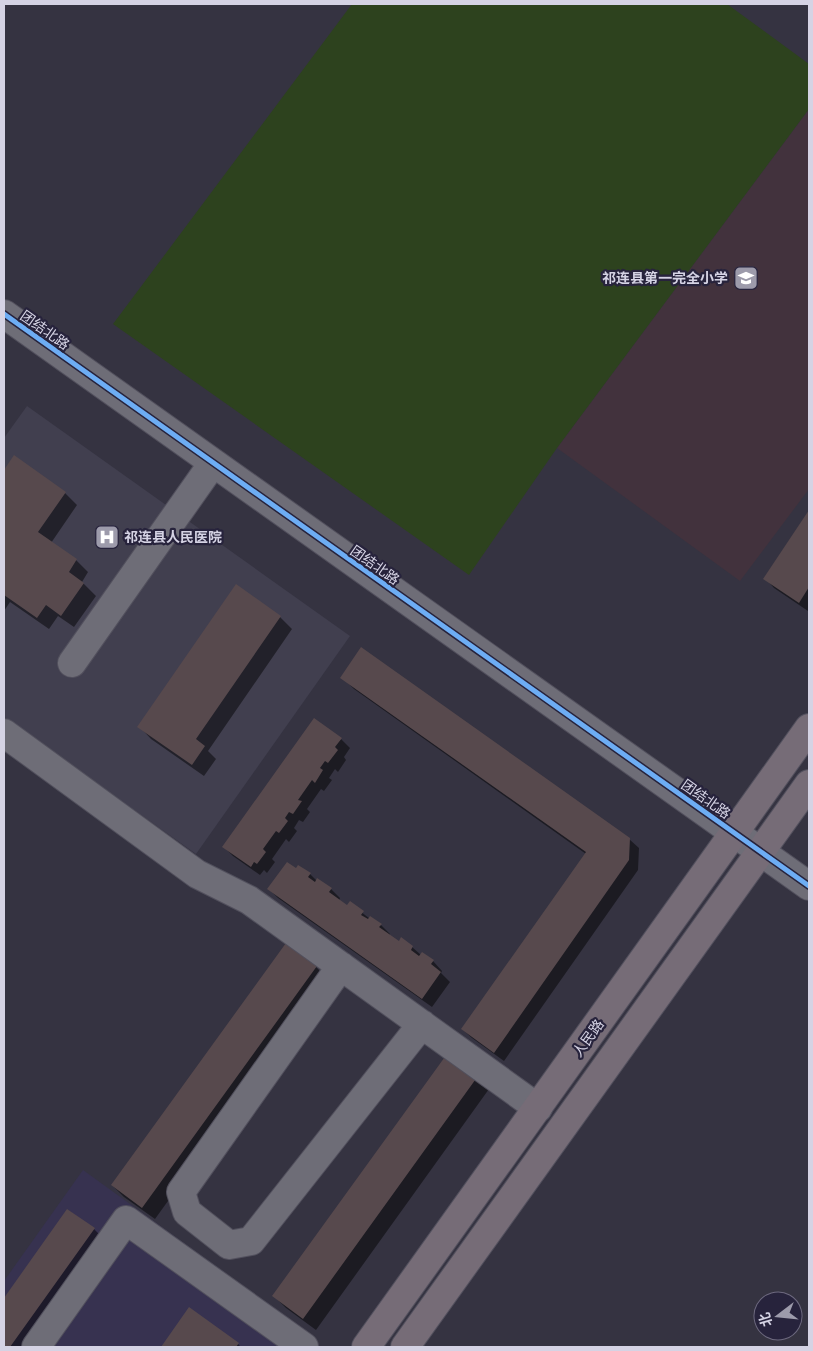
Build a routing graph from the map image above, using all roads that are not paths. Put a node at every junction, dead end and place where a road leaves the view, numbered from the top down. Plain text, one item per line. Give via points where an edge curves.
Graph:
1 (4, 314) edge
2 (213, 463) junction
3 (72, 663) dead end
4 (809, 728) edge
5 (4, 733) edge
6 (809, 784) edge
7 (734, 833) junction
8 (760, 852) junction
9 (809, 886) edge
10 (341, 966) junction
11 (422, 1024) junction
12 (538, 1108) junction
13 (36, 1347) edge
14 (304, 1347) edge
15 (366, 1347) edge
16 (406, 1347) edge

1 - 2 street, 团结北路
2 - 3 street
2 - 7 street, 团结北路
4 - 7 main road, 人民路
5 - 10 street via 197,874 249,900
6 - 8 main road
7 - 8 street, 团结北路
7 - 12 main road, 人民路
8 - 9 street, 团结北路
8 - 16 main road
10 - 11 street
10 - 11 street via 181,1192 186,1212 229,1245 251,1241
11 - 12 street
12 - 15 main road, 人民路
13 - 14 street via 126,1220

